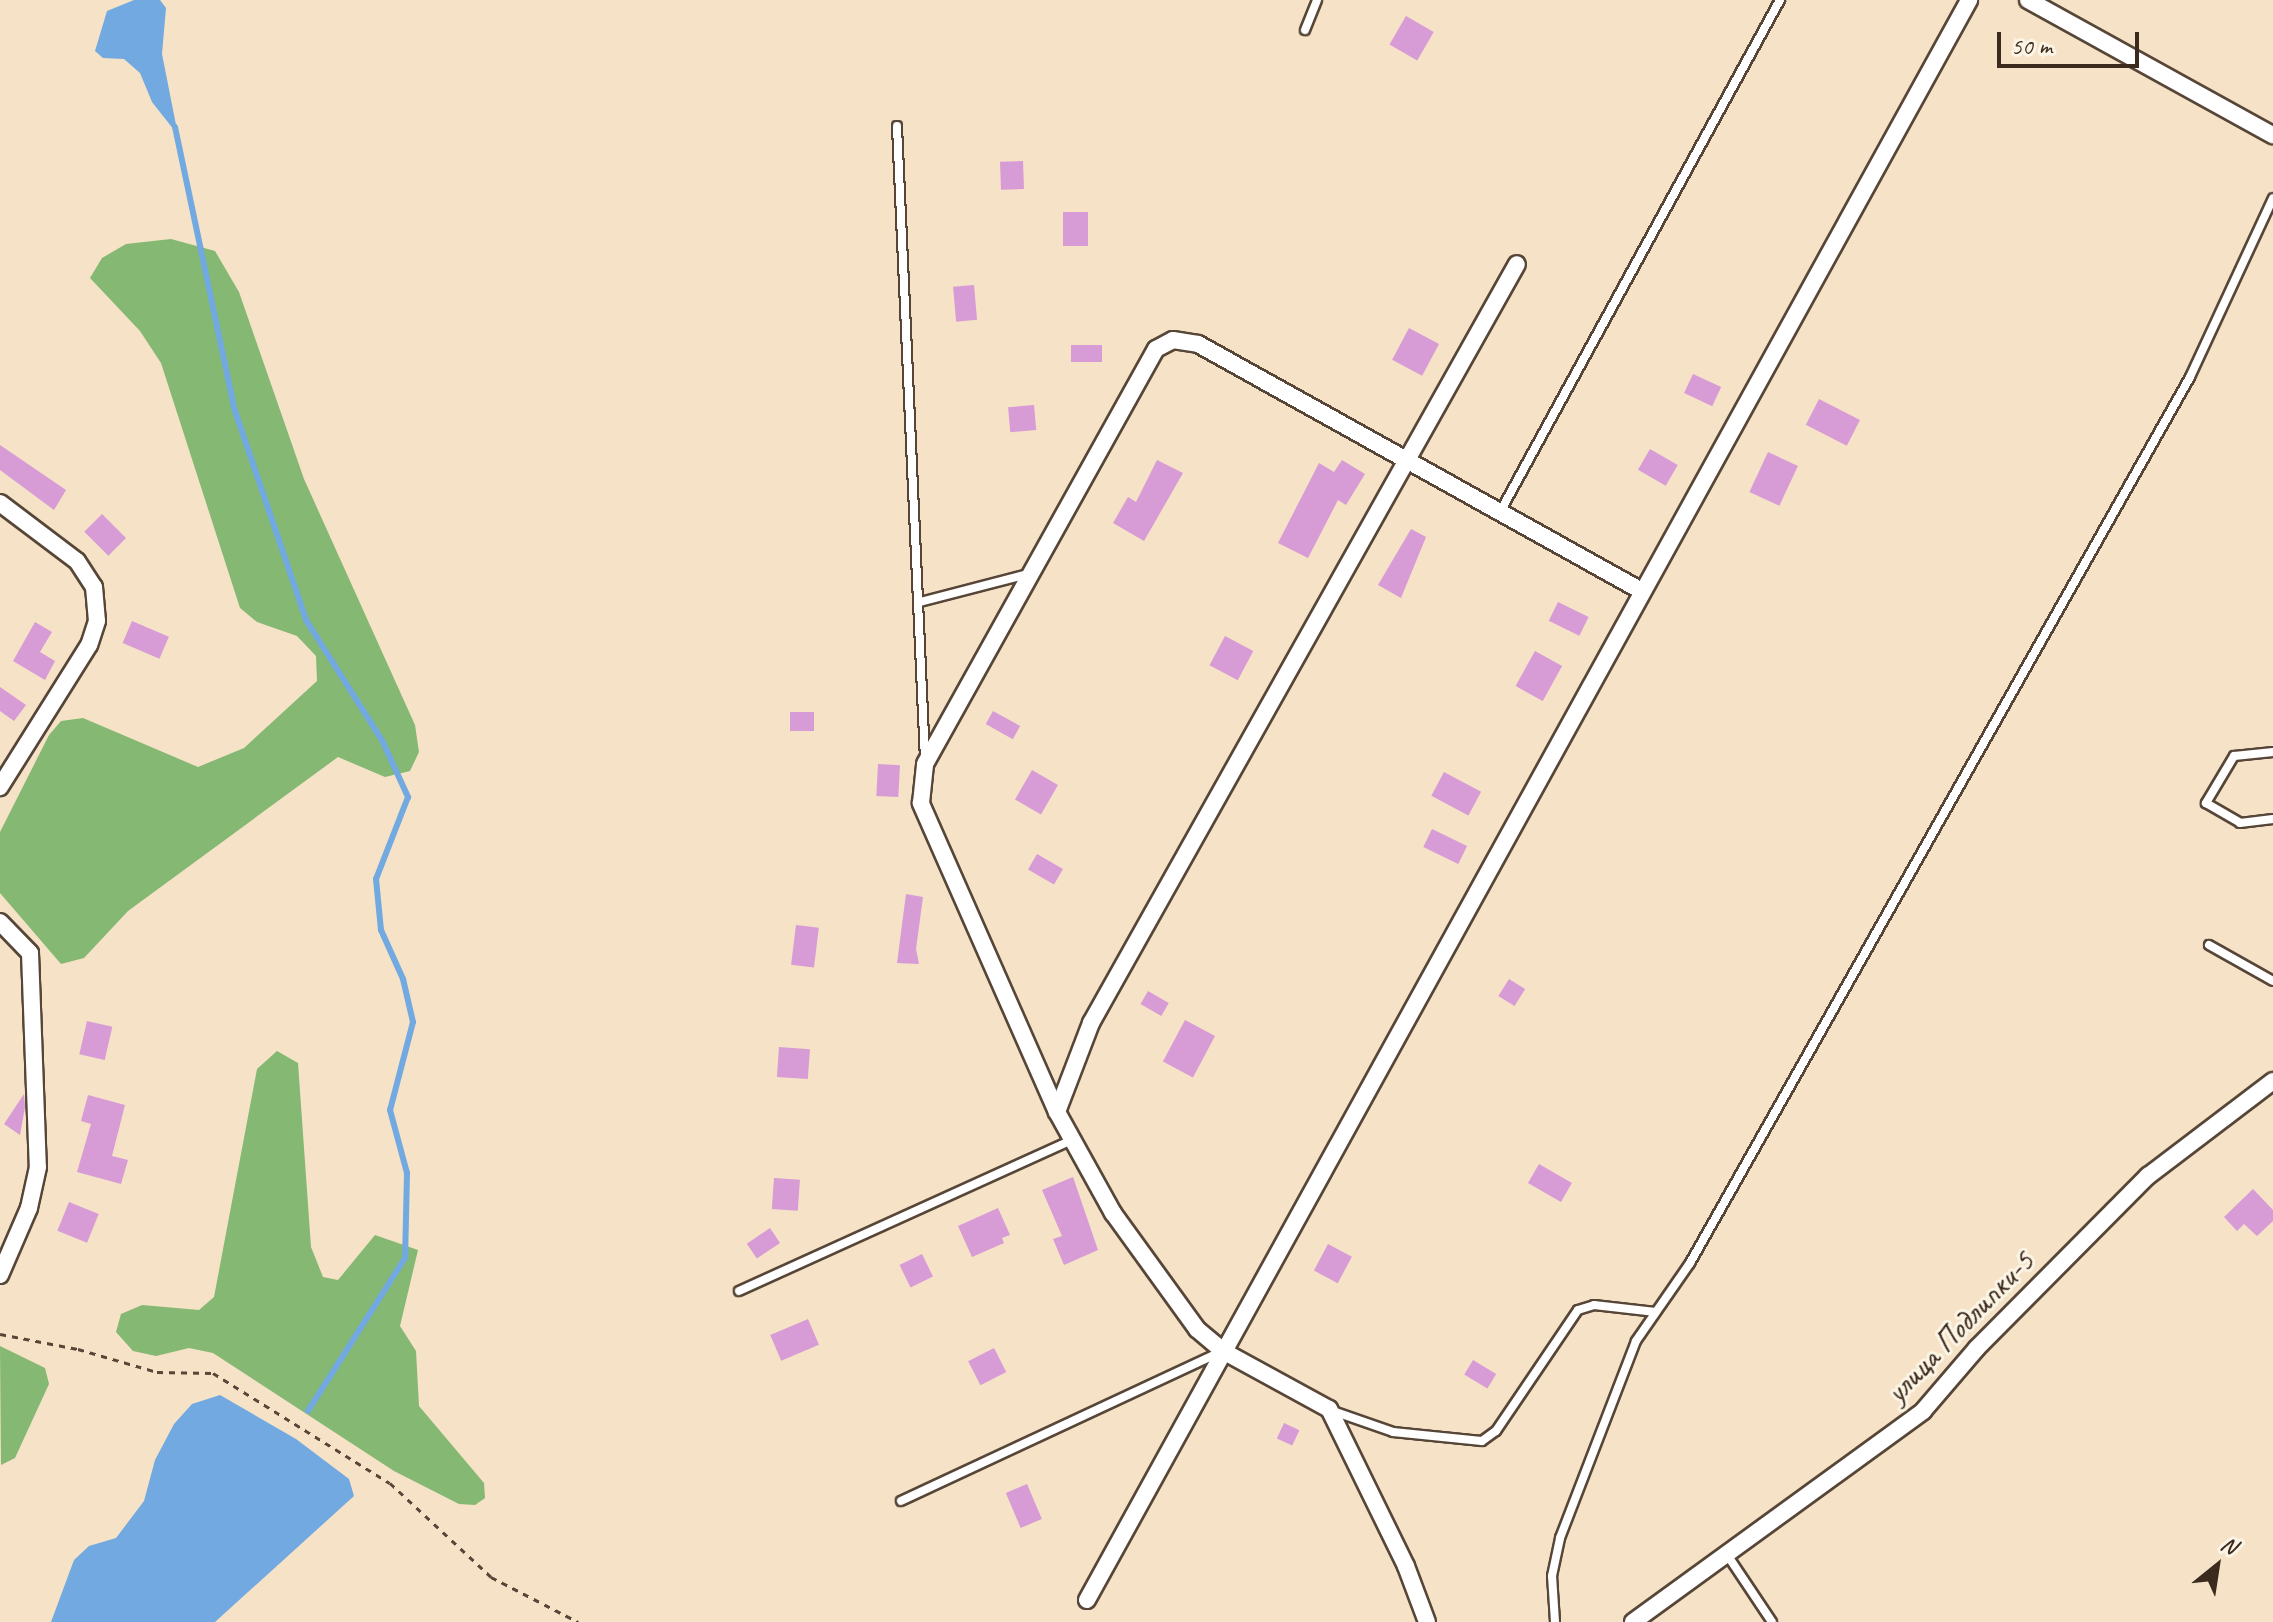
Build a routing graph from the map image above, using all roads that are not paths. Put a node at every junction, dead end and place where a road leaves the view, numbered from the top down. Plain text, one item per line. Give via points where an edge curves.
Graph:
1 (1317, 0) edge
2 (1780, 0) edge
3 (1969, 0) edge
4 (2028, 0) edge
5 (1305, 30) dead end
6 (897, 126) dead end
7 (2273, 135) edge
8 (2273, 198) edge
9 (1517, 264) dead end
10 (1407, 460) junction
11 (0, 503) edge
12 (1499, 512) junction
13 (1028, 574) junction
14 (1640, 590) junction
15 (920, 602) junction
16 (2273, 752) edge
17 (925, 764) junction
18 (0, 787) edge
19 (2273, 819) edge
20 (0, 922) edge
21 (2209, 945) dead end
22 (2273, 981) edge
23 (2273, 1081) edge
24 (1057, 1112) junction
25 (1072, 1140) junction
26 (0, 1275) edge
27 (739, 1291) dead end
28 (1656, 1312) junction
29 (1223, 1351) junction
30 (1329, 1409) junction
31 (901, 1501) dead end
32 (1728, 1556) junction
33 (1087, 1600) dead end
34 (1427, 1622) edge
35 (1555, 1622) edge
36 (1633, 1622) edge
37 (1772, 1622) edge

1 - 5 lane
2 - 12 lane
3 - 14 street
4 - 7 street
6 - 15 lane
8 - 28 lane via 2190,377 1690,1263
9 - 10 street
10 - 12 street
10 - 13 street via 1198,344 1173,340 1156,349
10 - 24 street via 1091,1023
11 - 18 street via 77,561 94,587 97,621 89,645
12 - 14 street
13 - 15 lane
13 - 17 street
14 - 29 street
15 - 17 lane
16 - 19 lane via 2234,756 2206,803 2240,823
17 - 24 street via 921,803
20 - 26 street via 30,953 38,1167 29,1208
21 - 22 lane
23 - 32 street, улица Подлипки-5 via 2148,1176 1977,1348 1923,1411
24 - 25 street
25 - 27 lane
25 - 29 street via 1145,1264 1197,1329
28 - 30 lane via 1594,1305 1578,1310 1496,1431 1482,1441 1393,1432
28 - 35 lane via 1616,1384 1560,1538 1552,1576
29 - 30 street
29 - 31 lane
29 - 33 street
30 - 34 street via 1400,1553
32 - 36 street, улица Подлипки-5
32 - 37 lane

